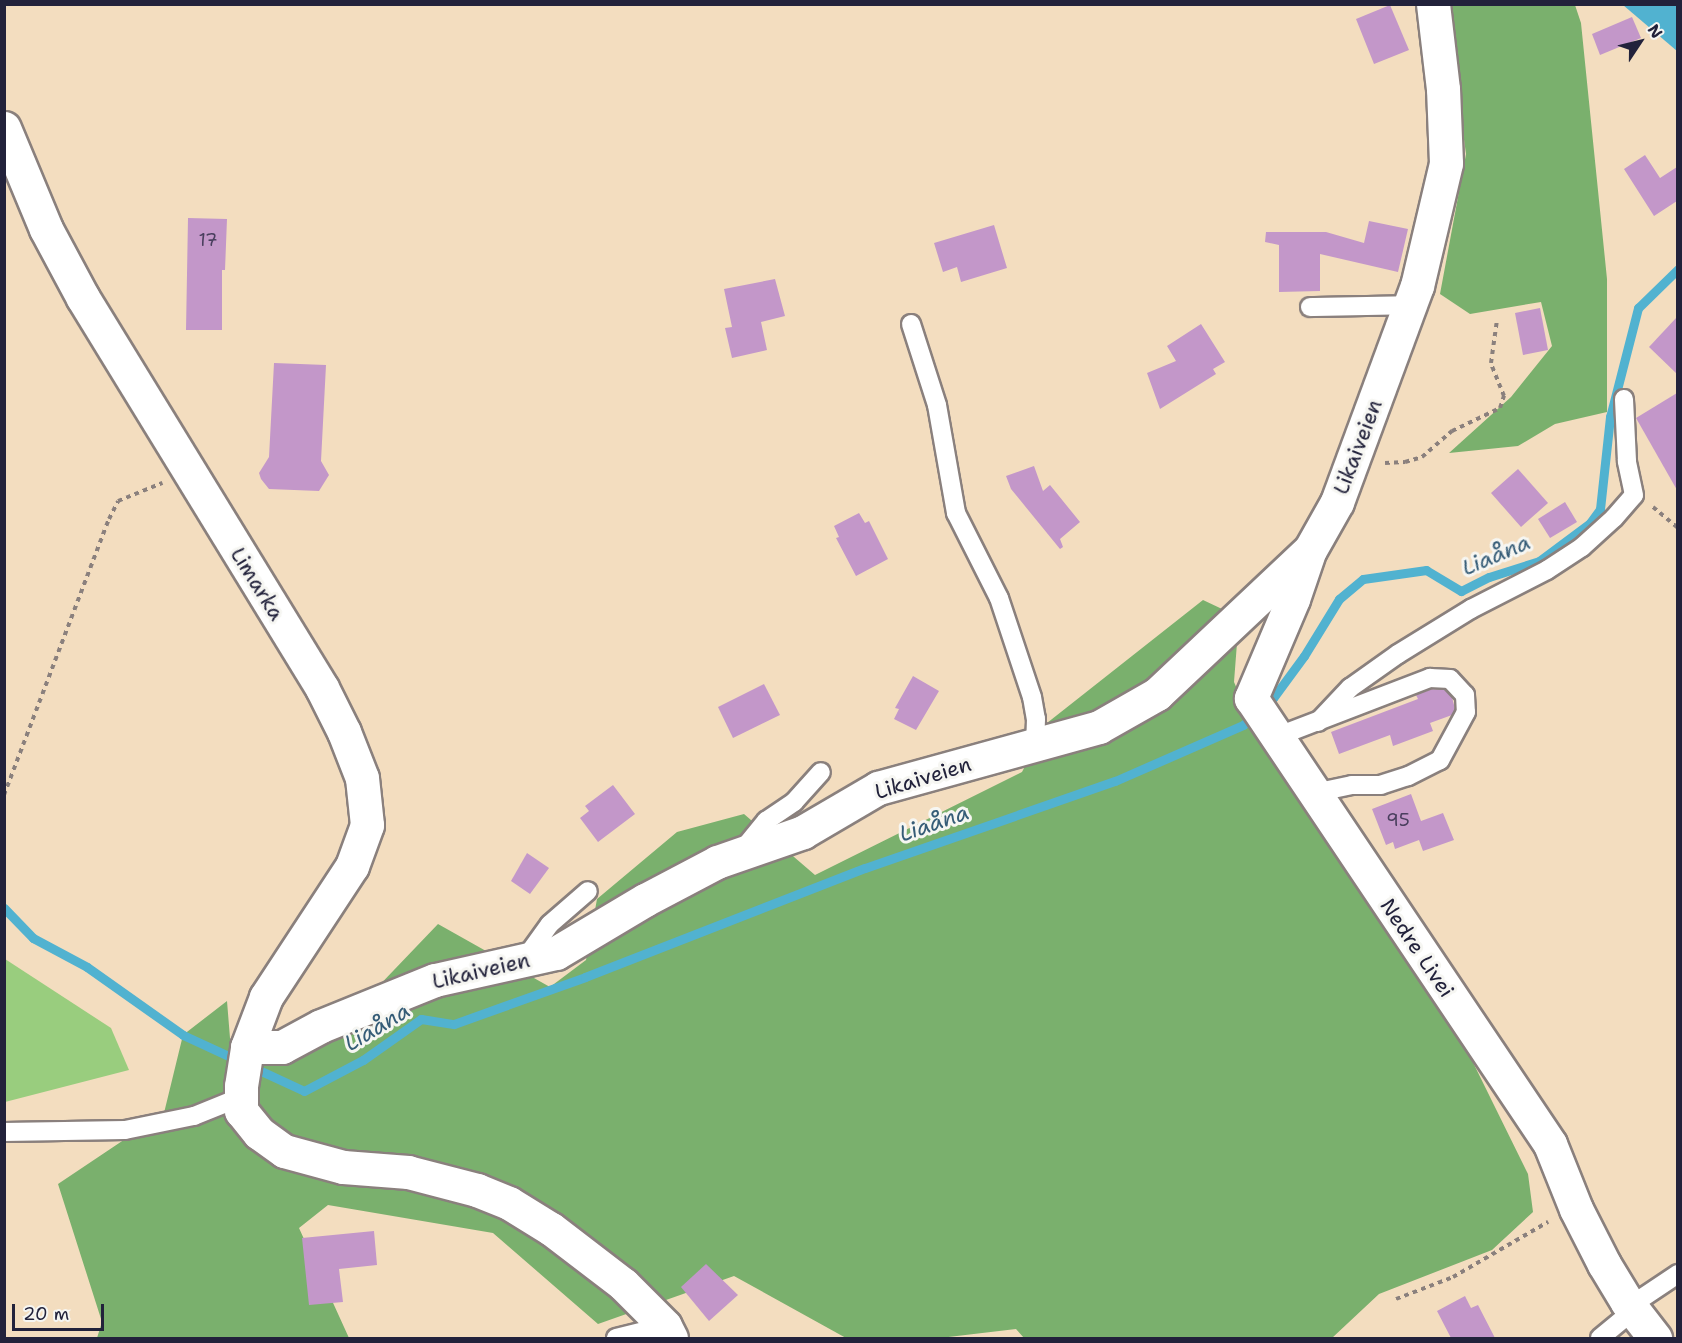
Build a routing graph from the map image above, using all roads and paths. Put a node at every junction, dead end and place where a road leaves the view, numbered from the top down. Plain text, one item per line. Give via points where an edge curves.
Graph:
1 (1432, 4) edge
2 (4, 128) edge
3 (1410, 305) junction
4 (1310, 307) dead end
5 (1497, 320) dead end
6 (910, 324) dead end
7 (1624, 399) dead end
8 (1356, 453) junction
9 (190, 474) junction
10 (1634, 495) junction
11 (1677, 528) edge
12 (1310, 550) junction
13 (1318, 722) junction
14 (1276, 737) junction
15 (1035, 746) junction
16 (820, 772) dead end
17 (1313, 793) junction
18 (4, 795) edge
19 (739, 854) junction
20 (588, 891) dead end
21 (523, 961) junction
22 (247, 1047) junction
23 (241, 1097) junction
24 (4, 1132) edge
25 (1576, 1209) junction
26 (1677, 1274) edge
27 (1396, 1299) dead end
28 (1632, 1308) junction
29 (668, 1332) edge
30 (616, 1338) edge
31 (1600, 1338) edge
32 (1655, 1338) edge

1 - 3 street, Likaiveien via 1443,89 1446,163
2 - 9 street, Limarka via 46,229 83,298
3 - 4 lane
3 - 8 street, Likaiveien
5 - 8 path via 1491,363 1504,396 1500,408 1452,431 1422,457 1380,463
6 - 15 lane via 936,405 956,513 999,598 1032,697
7 - 10 lane via 1627,461
8 - 12 street, Likaiveien via 1337,502
9 - 18 path via 118,501
9 - 22 street, Limarka via 340,723 362,778 367,825 352,866 266,997
10 - 11 path
10 - 13 lane via 1582,547 1398,654 1350,688
12 - 14 street, Nedre Livei via 1251,698
12 - 15 street, Likaiveien via 1156,694 1099,727
13 - 14 lane
13 - 17 lane via 1430,678 1450,679 1465,695 1466,712 1440,760 1381,785 1352,785
14 - 17 street, Nedre Livei
15 - 19 street, Likaiveien via 878,788 803,832
16 - 19 lane via 794,802 766,821
17 - 25 street, Nedre Livei via 1550,1144
19 - 21 street, Likaiveien via 645,900 556,953
20 - 21 lane via 550,924
21 - 22 street, Likaiveien via 435,980 321,1026 282,1047
22 - 23 street
23 - 24 lane via 194,1116 125,1131
23 - 29 street via 241,1111 260,1133 284,1151 343,1167 408,1172 477,1190 509,1203 551,1229 623,1284
25 - 27 path via 1454,1277
25 - 28 street, Nedre Livei
26 - 28 lane
28 - 31 lane
28 - 32 street, Nedre Livei
29 - 30 lane

